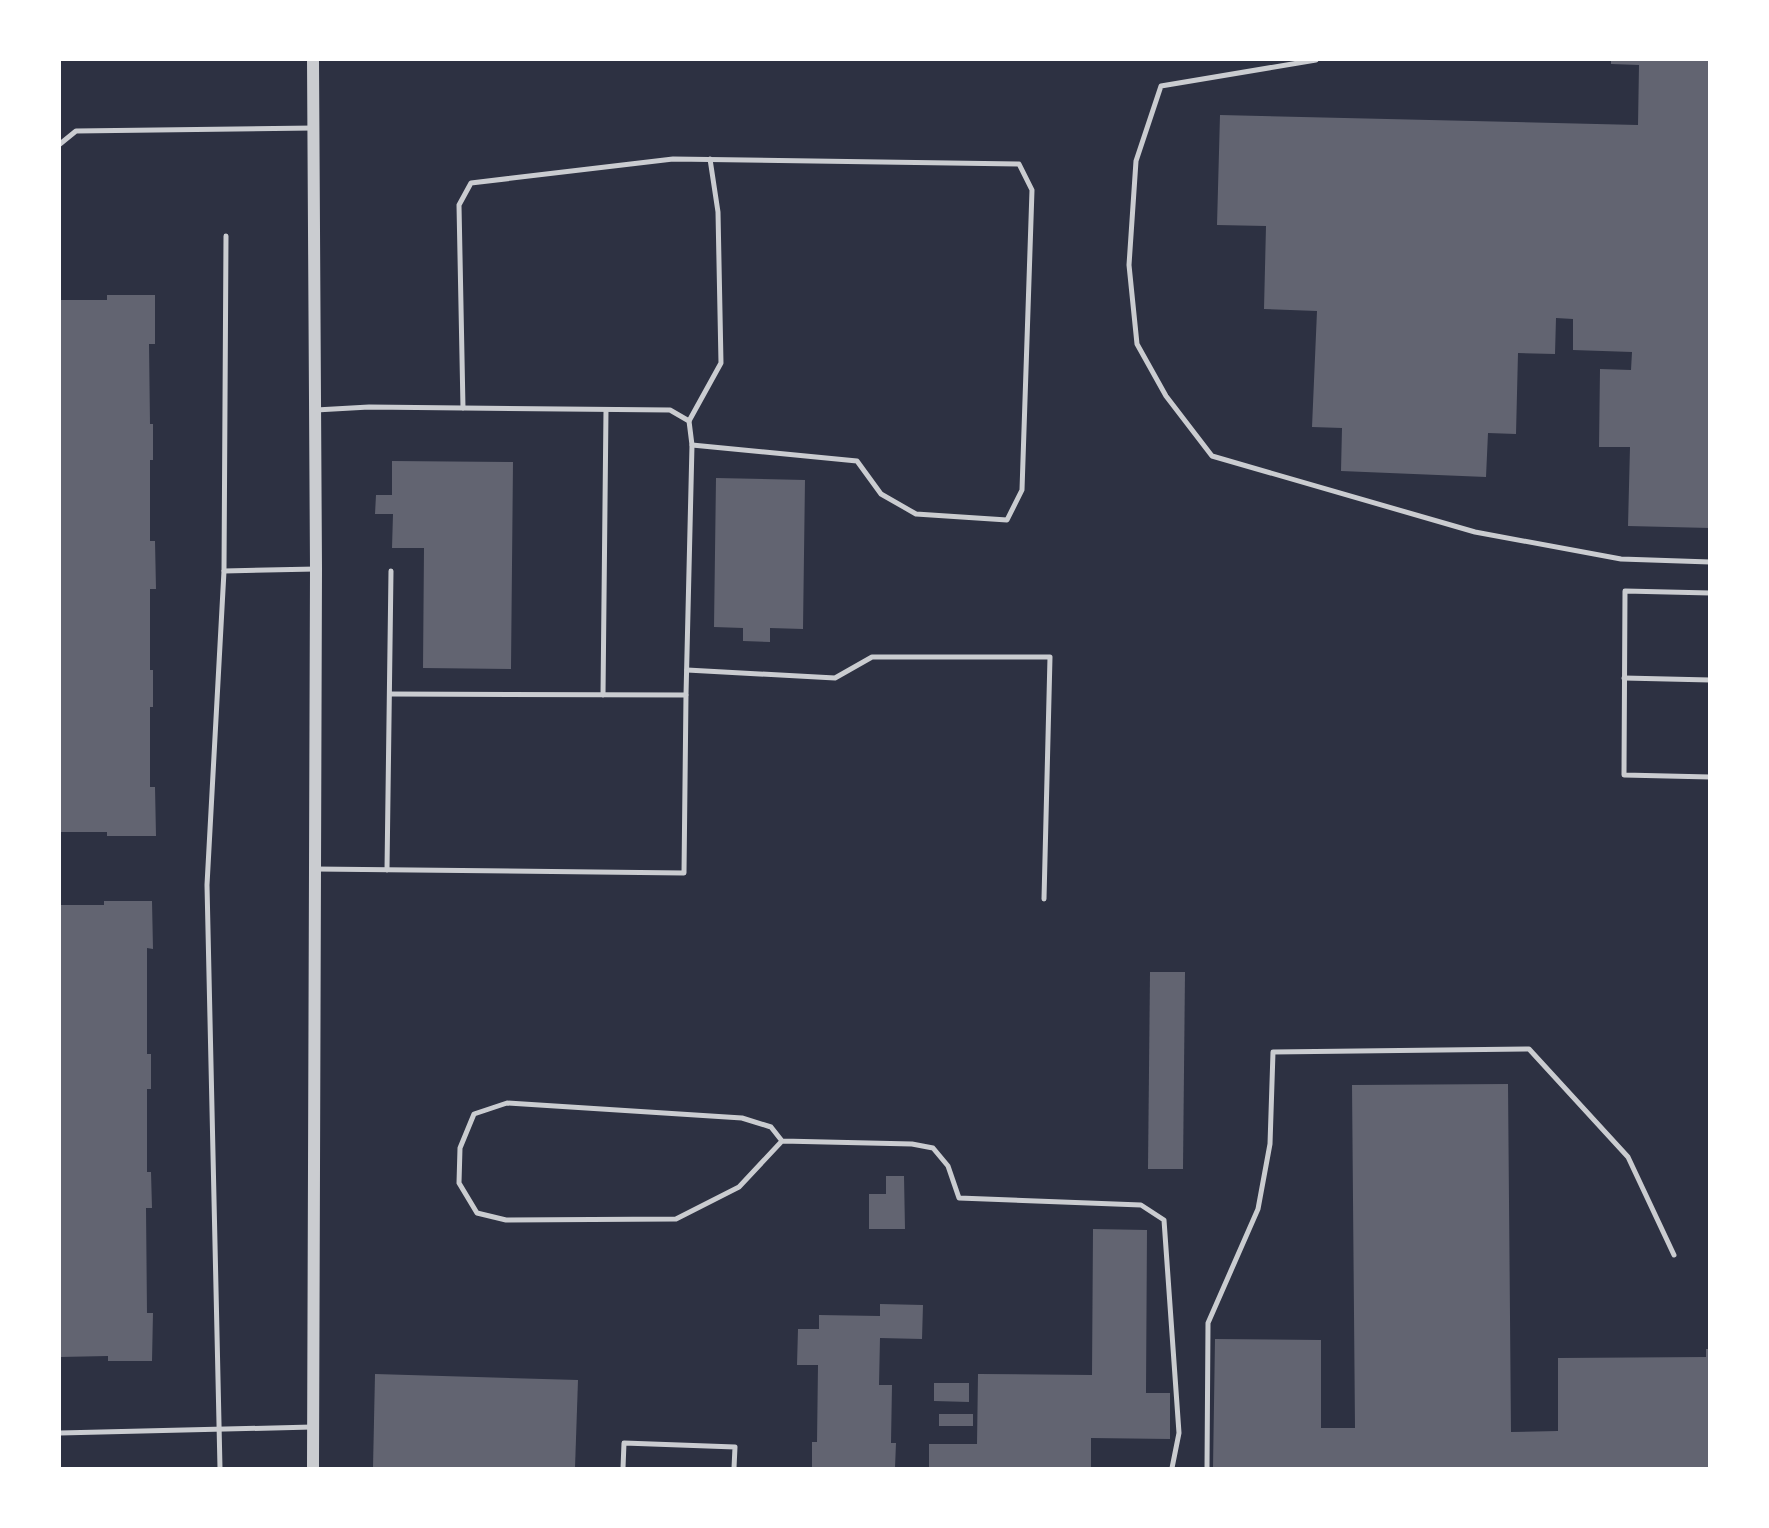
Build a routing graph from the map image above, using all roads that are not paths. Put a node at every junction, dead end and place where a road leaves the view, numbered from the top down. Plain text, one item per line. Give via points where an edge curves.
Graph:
1 (313, 60) edge
2 (1316, 60) edge
3 (314, 128) junction
4 (60, 144) edge
5 (710, 159) junction
6 (226, 236) dead end
7 (463, 408) junction
8 (316, 410) junction
9 (606, 410) junction
10 (689, 421) junction
11 (692, 445) junction
12 (1710, 562) edge
13 (316, 569) junction
14 (224, 570) junction
15 (391, 571) dead end
16 (1710, 593) edge
17 (687, 670) junction
18 (1625, 678) junction
19 (1710, 680) edge
20 (390, 694) junction
21 (603, 695) junction
22 (686, 695) junction
23 (1710, 777) edge
24 (314, 869) junction
25 (387, 870) junction
26 (1044, 899) dead end
27 (782, 1141) junction
28 (1674, 1255) dead end
29 (313, 1427) junction
30 (220, 1429) junction
31 (60, 1433) edge
32 (220, 1468) edge
33 (313, 1468) edge
34 (623, 1468) edge
35 (734, 1468) edge
36 (1172, 1468) edge
37 (1207, 1468) edge

1 - 3 street
2 - 12 lane via 1161,86 1136,161 1129,265 1137,344 1166,396 1212,456 1475,532 1621,559
3 - 4 lane via 76,131
3 - 8 street
5 - 7 lane via 673,159 471,183 459,205
5 - 10 lane via 718,212 721,363
5 - 11 lane via 1019,164 1032,190 1022,490 1007,520 916,514 881,494 857,461
6 - 14 lane
7 - 8 lane
7 - 9 lane
8 - 13 street
9 - 10 lane via 670,410
9 - 21 lane
10 - 11 lane
11 - 17 lane
13 - 14 lane
13 - 24 street
14 - 30 lane via 207,884
15 - 20 lane
16 - 18 lane via 1625,591
17 - 22 lane
17 - 26 lane via 835,678 872,657 1050,657
18 - 19 lane
18 - 23 lane via 1624,775
20 - 21 lane
20 - 25 lane
21 - 22 lane
22 - 25 lane via 684,873
24 - 25 lane
24 - 29 street
27 - 27 lane via 739,1188 676,1219 506,1220 477,1213 459,1183 460,1148 474,1114 507,1103 742,1118 771,1127
27 - 36 lane via 933,1148 948,1166 959,1198 1141,1205 1164,1220 1179,1433
28 - 37 lane via 1628,1157 1529,1049 1273,1052 1270,1144 1258,1209 1208,1323
29 - 30 lane
29 - 33 street
30 - 31 lane
30 - 32 lane
34 - 35 lane via 624,1443 735,1447

